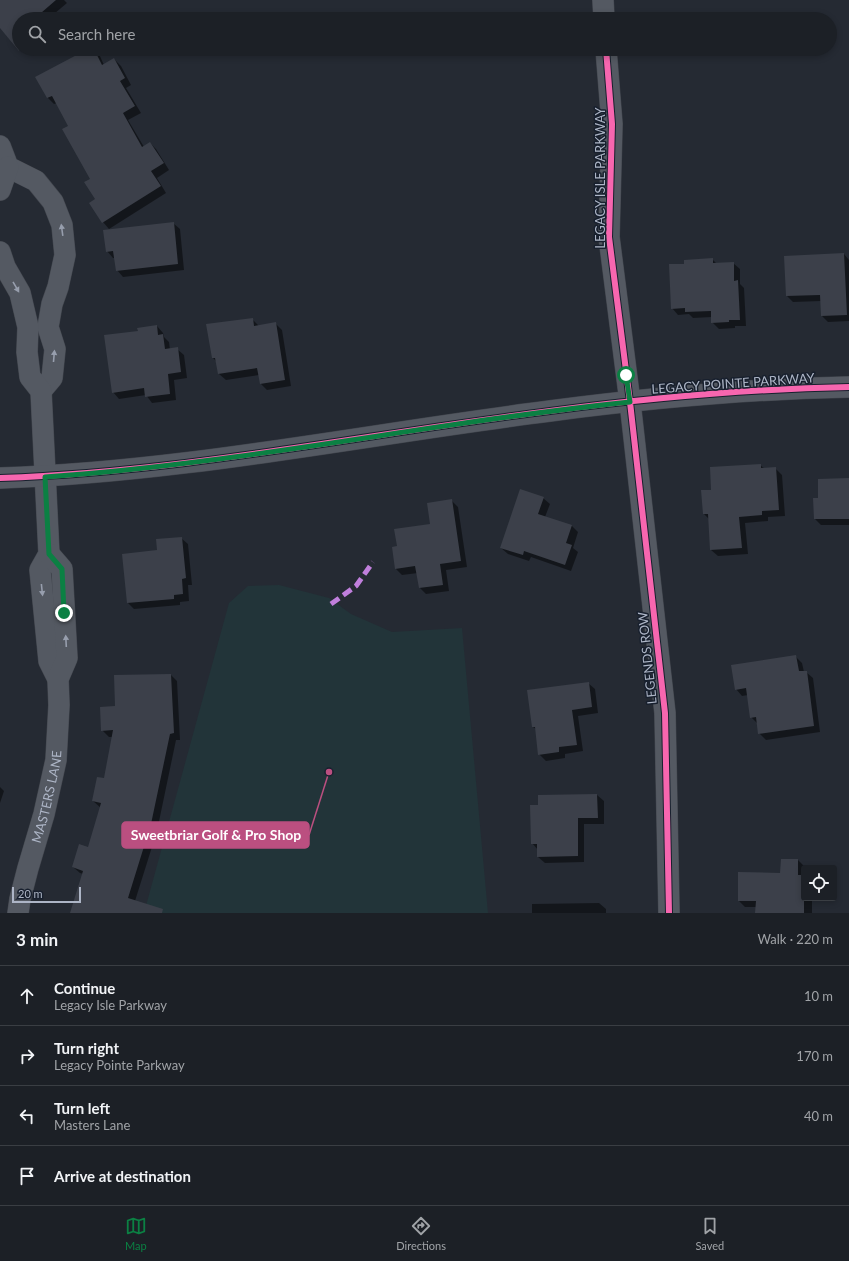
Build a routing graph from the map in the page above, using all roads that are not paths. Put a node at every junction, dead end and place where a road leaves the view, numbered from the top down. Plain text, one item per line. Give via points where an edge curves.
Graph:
1 (602, 0) edge
2 (603, 12) edge
3 (607, 56) edge
4 (0, 146) edge
5 (8, 167) junction
6 (0, 190) edge
7 (0, 252) edge
8 (38, 327) junction
9 (849, 387) edge
10 (41, 391) junction
11 (630, 402) junction
12 (45, 477) junction
13 (0, 478) edge
14 (18, 913) edge
15 (669, 913) edge

1 - 2 street
3 - 11 street, LEGACY ISLE PARKWAY via 612,124 609,237
4 - 5 street
5 - 6 street
8 -> 5 street via 52,304 58,287 65,255 62,225 53,202 36,181
7 -> 8 street via 5,267
8 - 10 street via 27,352 30,378
10 -> 8 street via 52,378 55,349
9 - 11 street, LEGACY POINTE PARKWAY via 790,388
10 - 12 street, MASTERS LANE
11 - 12 street, LEGACY POINTE PARKWAY via 550,411 196,462
11 - 15 street, LEGENDS ROW via 664,713
12 - 13 street, LEGACY POINTE PARKWAY
12 - 14 street, MASTERS LANE via 49,554 62,569 54,614 67,658 58,679 56,760

